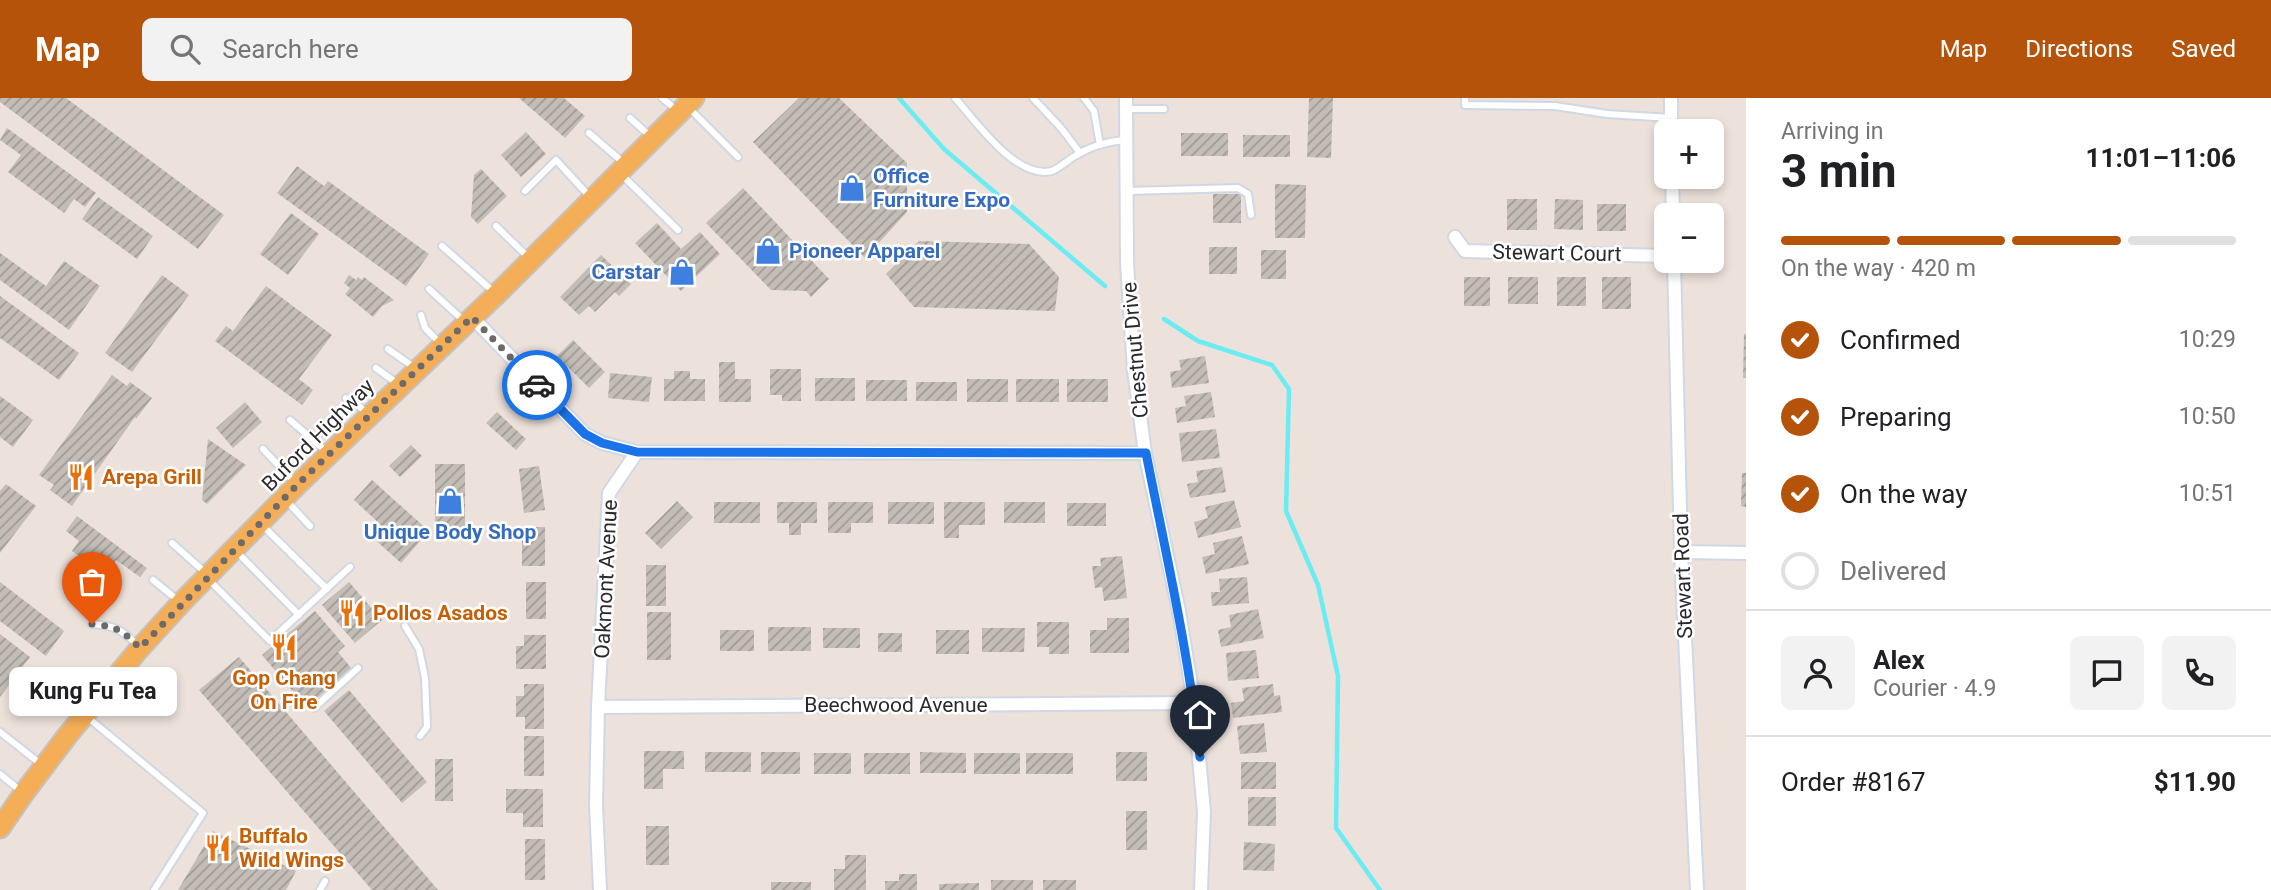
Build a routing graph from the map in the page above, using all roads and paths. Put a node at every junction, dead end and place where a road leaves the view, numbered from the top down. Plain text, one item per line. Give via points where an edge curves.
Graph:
1 (662, 98) edge
2 (955, 98) edge
3 (1033, 98) edge
4 (1084, 98) edge
5 (1465, 98) edge
6 (1671, 98) edge
7 (1511, 102) edge
8 (1555, 102) edge
9 (1126, 103) edge
10 (686, 105) edge
11 (1164, 109) dead end
12 (630, 118) dead end
13 (1671, 118) joint
14 (589, 133) dead end
15 (653, 140) junction
16 (1126, 140) junction
17 (1100, 145) junction
18 (1080, 153) junction
19 (738, 157) dead end
20 (623, 169) junction
21 (525, 191) dead end
22 (1126, 191) junction
23 (592, 199) junction
24 (1251, 215) dead end
25 (496, 226) dead end
26 (678, 230) dead end
27 (1455, 237) dead end
28 (442, 246) dead end
29 (1654, 256) edge
30 (531, 260) junction
31 (1674, 273) edge
32 (429, 289) dead end
33 (497, 294) junction
34 (421, 314) dead end
35 (469, 320) junction
36 (443, 346) junction
37 (388, 349) dead end
38 (376, 368) dead end
39 (417, 370) junction
40 (400, 386) junction
41 (346, 398) dead end
42 (368, 416) junction
43 (290, 420) dead end
44 (263, 449) dead end
45 (637, 452) junction
46 (1146, 453) junction
47 (329, 454) junction
48 (291, 492) junction
49 (261, 524) junction
50 (310, 526) dead end
51 (172, 543) dead end
52 (234, 550) junction
53 (1681, 552) junction
54 (1746, 553) edge
55 (351, 568) dead end
56 (208, 577) junction
57 (153, 580) dead end
58 (327, 589) junction
59 (181, 603) junction
60 (299, 615) junction
61 (92, 624) dead end
62 (405, 626) dead end
63 (140, 648) junction
64 (358, 668) dead end
65 (1194, 703) junction
66 (598, 707) junction
67 (314, 708) dead end
68 (84, 715) junction
69 (0, 732) edge
70 (420, 736) dead end
71 (44, 766) junction
72 (0, 774) edge
73 (23, 793) junction
74 (3, 816) edge
75 (325, 881) dead end
76 (154, 890) edge
77 (320, 890) edge
78 (600, 890) edge
79 (1201, 890) edge
80 (1697, 890) edge

1 - 10 lane
2 - 18 lane via 1006,155 1027,169 1051,171
3 - 18 lane
4 - 17 lane via 1094,111
5 - 7 lane via 1465,105
6 - 13 street
7 - 8 lane
8 - 13 lane via 1607,114
9 - 11 lane
9 - 16 street, Chestnut Drive
10 - 15 main road, Buford Highway
10 - 19 lane
12 - 15 lane
14 - 20 lane
15 - 20 main road, Buford Highway
16 - 17 lane
16 - 22 street, Chestnut Drive
17 - 18 lane
20 - 23 main road, Buford Highway
20 - 26 lane
21 - 23 lane via 556,160
22 - 24 lane via 1238,188 1248,194
22 - 46 street, Chestnut Drive via 1133,370
23 - 30 main road, Buford Highway
25 - 30 lane
27 - 29 street, Stewart Court via 1465,251
28 - 33 lane
30 - 33 main road, Buford Highway
31 - 53 street, Stewart Road
32 - 35 lane
33 - 35 main road, Buford Highway
34 - 36 lane via 425,328
35 - 36 main road, Buford Highway
35 - 45 street via 585,434
36 - 39 main road, Buford Highway
37 - 39 lane
38 - 40 lane
39 - 40 main road, Buford Highway
40 - 42 main road, Buford Highway
41 - 42 lane
42 - 47 main road, Buford Highway
43 - 47 lane
44 - 48 lane
45 - 46 street
45 - 66 street, Oakmont Avenue via 609,493
46 - 65 street, Chestnut Drive
47 - 48 main road, Buford Highway
48 - 49 main road, Buford Highway
48 - 50 lane
49 - 52 main road, Buford Highway
49 - 58 lane
51 - 56 lane
52 - 56 main road, Buford Highway
52 - 60 lane
53 - 54 street
53 - 80 street, Stewart Road
55 - 58 lane
56 - 59 main road, Buford Highway
56 - 60 lane via 270,641
57 - 59 lane
58 - 60 lane
59 - 63 main road, Buford Highway
61 - 63 lane via 121,629
62 - 70 lane via 419,649 425,678 427,727
63 - 68 main road, Buford Highway
64 - 67 lane
65 - 66 street, Beechwood Avenue
65 - 79 street, Chestnut Drive via 1203,813
66 - 78 street, Oakmont Avenue
68 - 71 main road, Buford Highway
68 - 76 lane via 203,813
69 - 71 lane
71 - 73 main road, Buford Highway
72 - 73 lane
73 - 74 main road, Buford Highway
75 - 77 lane

